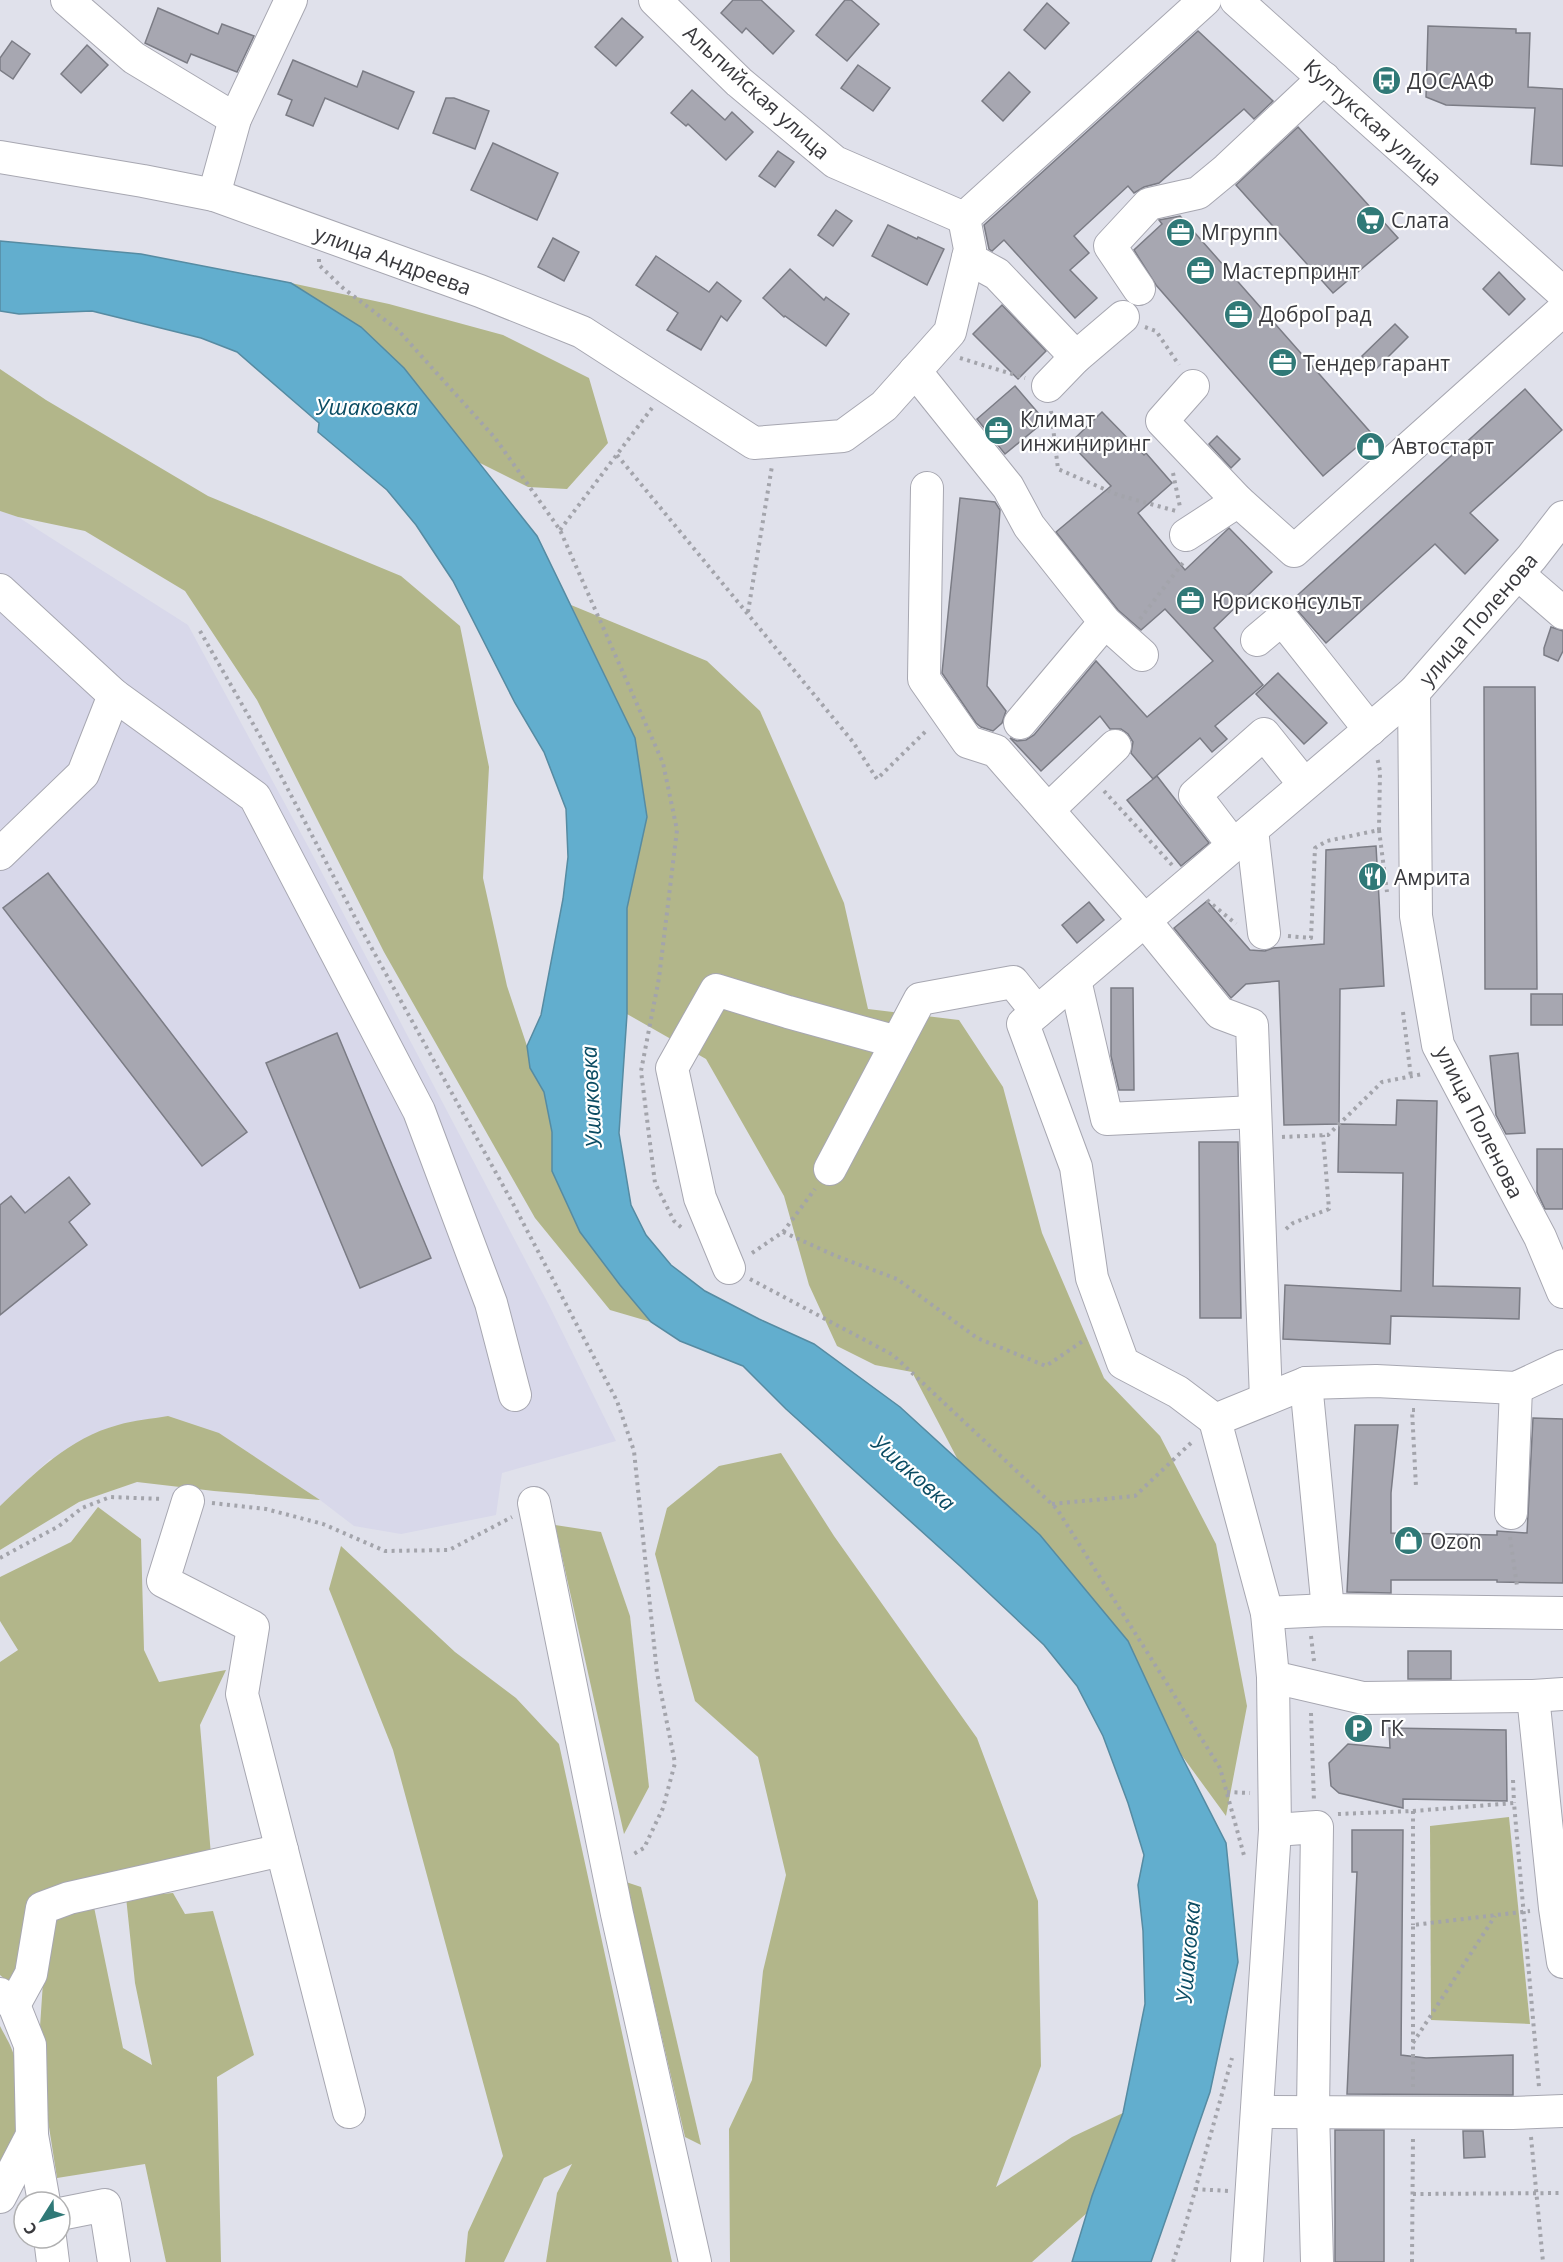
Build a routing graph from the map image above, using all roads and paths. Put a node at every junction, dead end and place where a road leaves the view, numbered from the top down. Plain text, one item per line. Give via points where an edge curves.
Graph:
1 (67, 0) edge
2 (291, 0) edge
3 (655, 0) edge
4 (1205, 0) edge
5 (1236, 0) edge
6 (1324, 78) junction
7 (235, 119) junction
8 (0, 157) edge
9 (214, 195) junction
10 (963, 218) junction
11 (317, 232) junction
12 (968, 258) junction
13 (1139, 289) dead end
14 (1563, 293) edge
15 (1563, 310) edge
16 (1123, 317) joint
17 (1076, 357) junction
18 (925, 360) junction
19 (1048, 386) junction
20 (1193, 386) joint
21 (668, 388) junction
22 (765, 442) junction
23 (617, 454) junction
24 (927, 488) dead end
25 (1238, 501) junction
26 (1563, 517) edge
27 (1184, 524) joint
28 (560, 530) junction
29 (1518, 574) junction
30 (0, 590) edge
31 (747, 613) junction
32 (1563, 614) edge
33 (1105, 622) junction
34 (1257, 640) dead end
35 (1142, 655) dead end
36 (1414, 692) junction
37 (114, 695) junction
38 (946, 711) junction
39 (1020, 723) dead end
40 (1370, 730) junction
41 (1115, 746) dead end
42 (1088, 773) junction
43 (1304, 784) junction
44 (1048, 810) junction
45 (1243, 838) junction
46 (0, 854) edge
47 (1188, 884) junction
48 (1145, 921) junction
49 (1264, 933) junction
50 (1075, 980) junction
51 (1030, 1018) junction
52 (897, 1042) junction
53 (1451, 1069) junction
54 (1255, 1125) junction
55 (1323, 1135) junction
56 (830, 1169) joint
57 (683, 1229) dead end
58 (783, 1232) junction
59 (1260, 1249) junction
60 (729, 1268) junction
61 (1563, 1292) edge
62 (1108, 1323) junction
63 (1563, 1366) edge
64 (1306, 1383) junction
65 (1516, 1388) junction
66 (515, 1395) dead end
67 (1266, 1399) junction
68 (1412, 1410) dead end
69 (1215, 1420) junction
70 (1416, 1487) dead end
71 (188, 1501) junction
72 (534, 1503) joint
73 (1052, 1504) junction
74 (1511, 1513) dead end
75 (0, 1558) edge
76 (1328, 1610) junction
77 (1267, 1613) junction
78 (1563, 1613) edge
79 (1273, 1677) junction
80 (1548, 1695) edge
81 (1311, 1702) dead end
82 (1413, 1811) junction
83 (1316, 1821) junction
84 (1275, 1830) junction
85 (282, 1850) junction
86 (1246, 1861) dead end
87 (1555, 1908) junction
88 (1525, 1912) junction
89 (1495, 1915) junction
90 (1413, 1925) junction
91 (1563, 1962) edge
92 (7, 1999) edge
93 (1413, 2043) junction
94 (1233, 2052) dead end
95 (1413, 2089) dead end
96 (1313, 2111) junction
97 (1544, 2111) edge
98 (349, 2112) dead end
99 (1257, 2112) junction
100 (32, 2135) junction
101 (1413, 2136) dead end
102 (42, 2190) edge
103 (1537, 2193) junction
104 (1563, 2193) edge
105 (1413, 2194) junction
106 (0, 2197) edge
107 (72, 2212) edge
108 (114, 2262) edge
109 (695, 2262) edge
110 (1173, 2262) edge
111 (1247, 2262) edge
112 (1317, 2262) edge
113 (1412, 2262) edge
114 (1543, 2262) edge

1 - 7 street via 134,58
2 - 7 street
3 - 10 street, Альпийская улица via 739,82 835,162
4 - 10 street
5 - 6 street, Култукская улица
6 - 13 street via 1198,193 1149,204 1110,246
6 - 14 street, Култукская улица
7 - 9 street
8 - 9 street, улица Андреева
9 - 11 street, улица Андреева
10 - 12 street via 970,249
11 - 21 street, улица Андреева via 582,332
11 - 28 path via 319,265 398,330 495,438
12 - 17 street via 997,274
12 - 18 street via 950,332
15 - 25 street via 1293,551
16 - 17 street
16 - 20 path via 1156,331
17 - 19 street
18 - 19 path
18 - 22 street via 884,406 843,436
18 - 33 street via 1029,526
19 - 27 path via 1058,470
20 - 25 street via 1162,422
21 - 22 street, улица Андреева
21 - 23 path
22 - 31 path
23 - 28 path
23 - 31 path
24 - 38 street via 924,680
25 - 27 street
26 - 29 street, улица Поленова
28 - 57 path via 663,763 677,830 659,978 641,1071 655,1183 674,1221
29 - 32 street
29 - 36 street, улица Поленова
30 - 37 street
31 - 38 path via 854,742 877,778
33 - 35 street
33 - 39 street
34 - 40 street via 1282,619
36 - 40 street, улица Поленова
36 - 53 street, улица Поленова via 1416,916 1438,1045
37 - 46 street via 83,774
37 - 66 street via 255,797 419,1111 491,1303
38 - 44 street via 968,742 996,751
40 - 43 street, улица Поленова
40 - 49 path via 1380,771 1379,830 1327,841 1315,848 1311,938
41 - 42 street
42 - 44 street
42 - 47 path
43 - 45 street, улица Поленова
43 - 45 street via 1263,734 1195,795
44 - 48 street
45 - 47 street, улица Поленова
45 - 49 street
47 - 48 street, улица Поленова
47 - 49 path via 1247,933
48 - 50 street, улица Поленова
48 - 54 street via 1220,1013 1252,1025
50 - 51 street, улица Поленова
50 - 54 street via 1107,1119
51 - 52 street via 1013,982 920,999
51 - 62 street via 1076,1167 1092,1278
52 - 56 street
52 - 60 street via 716,990 672,1068 700,1197
53 - 55 path via 1382,1082 1328,1135
53 - 61 street, улица Поленова via 1540,1237
54 - 55 path
54 - 59 street
55 - 59 path via 1329,1209 1293,1223
56 - 58 path
58 - 60 path
58 - 62 path via 897,1279 977,1338 1046,1366
59 - 67 street
60 - 73 path via 893,1355
62 - 69 street via 1123,1363 1178,1392
63 - 65 street
64 - 65 street via 1376,1381
64 - 67 street
64 - 76 street
65 - 74 street
67 - 69 street
68 - 70 path
69 - 73 path via 1135,1496
69 - 77 street
71 - 72 path via 266,1509 323,1524 385,1551 449,1551
71 - 75 path via 110,1497 82,1508 59,1526
71 - 85 street via 163,1581 253,1627 242,1694
72 - 109 street via 617,1914
73 - 86 path via 1220,1768
76 - 77 street
76 - 78 street
77 - 79 street
79 - 80 street via 1363,1698
79 - 84 street
80 - 87 street
81 - 83 path
82 - 83 path
82 - 88 path via 1514,1803
82 - 90 path
83 - 84 street
83 - 96 street
84 - 99 street
85 - 92 street via 69,1898 42,1908 30,1974
85 - 98 street
87 - 88 path
87 - 91 street
88 - 89 path
88 - 97 path
89 - 90 path
89 - 93 path
90 - 93 path
92 - 100 street via 30,2045
93 - 95 path
94 - 110 path
96 - 97 street
96 - 99 street
96 - 112 street
97 - 103 path
99 - 111 street
100 - 102 street
100 - 106 street
101 - 105 path
103 - 104 path
103 - 105 path
103 - 114 path
105 - 113 path
107 - 108 street via 105,2205

